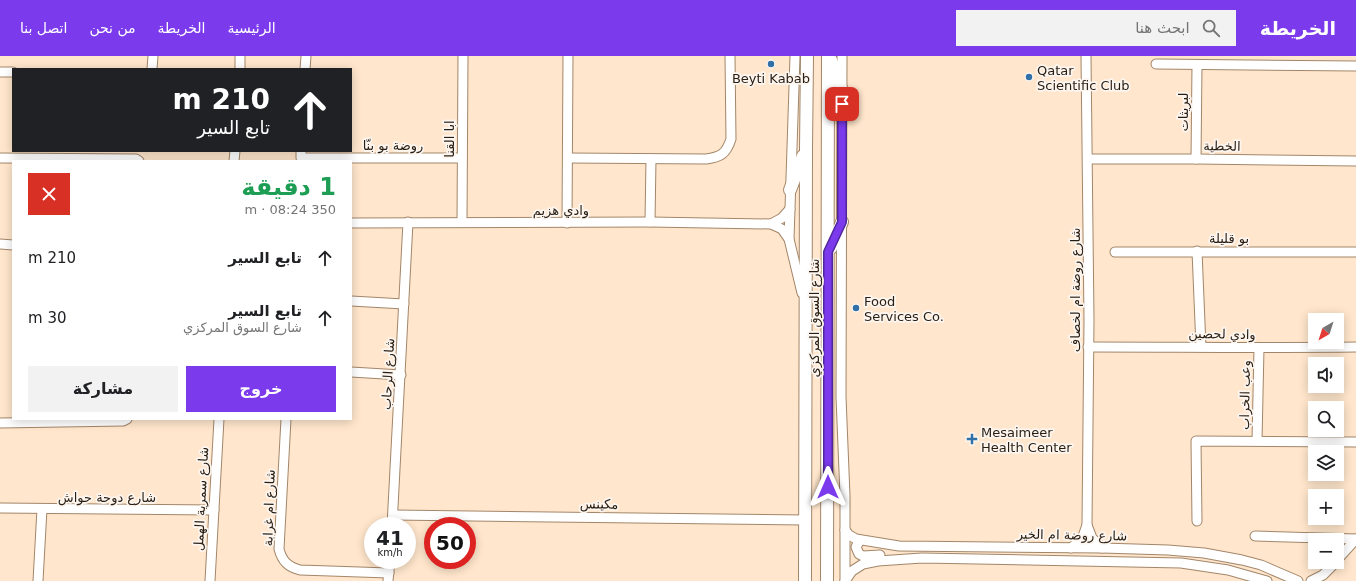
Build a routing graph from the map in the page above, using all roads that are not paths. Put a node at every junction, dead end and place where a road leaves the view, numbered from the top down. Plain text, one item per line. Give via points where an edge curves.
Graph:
1 (153, 56) edge
2 (240, 56) edge
3 (306, 56) edge
4 (463, 56) edge
5 (568, 56) edge
6 (730, 56) edge
7 (795, 56) edge
8 (807, 56) edge
9 (829, 56) edge
10 (842, 56) edge
11 (1086, 56) edge
12 (1156, 64) dead end
13 (1197, 65) junction
14 (1356, 66) edge
15 (152, 68) edge
16 (240, 68) edge
17 (305, 68) edge
18 (0, 72) edge
19 (12, 72) edge
20 (842, 91) junction
21 (806, 149) junction
22 (301, 154) edge
23 (83, 155) edge
24 (0, 158) edge
25 (462, 158) junction
26 (568, 158) junction
27 (651, 159) junction
28 (1088, 159) junction
29 (1196, 159) junction
30 (138, 160) edge
31 (1356, 161) edge
32 (790, 190) junction
33 (790, 208) junction
34 (408, 222) junction
35 (462, 222) junction
36 (650, 222) junction
37 (842, 222) junction
38 (352, 223) edge
39 (567, 223) junction
40 (771, 224) junction
41 (789, 239) junction
42 (0, 244) edge
43 (12, 245) edge
44 (1197, 251) junction
45 (828, 252) junction
46 (1115, 252) dead end
47 (1356, 252) edge
48 (352, 301) edge
49 (404, 304) junction
50 (805, 306) junction
51 (1088, 346) junction
52 (1201, 346) junction
53 (1356, 347) edge
54 (1259, 348) junction
55 (352, 372) edge
56 (400, 375) junction
57 (125, 420) edge
58 (219, 420) edge
59 (286, 420) edge
60 (48, 421) edge
61 (0, 423) edge
62 (1257, 441) junction
63 (1356, 442) edge
64 (0, 508) edge
65 (42, 509) junction
66 (214, 510) junction
67 (393, 515) joint
68 (805, 520) junction
69 (1197, 521) dead end
70 (1087, 525) junction
71 (845, 530) junction
72 (1255, 536) dead end
73 (1308, 538) edge
74 (1344, 539) edge
75 (860, 540) junction
76 (1072, 548) junction
77 (1102, 548) junction
78 (1344, 552) edge
79 (907, 559) junction
80 (1329, 569) edge
81 (1326, 572) junction
82 (389, 577) edge
83 (38, 581) edge
84 (210, 581) edge
85 (805, 581) edge
86 (827, 581) edge
87 (845, 581) edge
88 (1266, 581) edge
89 (1298, 581) edge
90 (1311, 581) edge
91 (1322, 581) edge

1 - 15 street
2 - 16 street
3 - 17 street
4 - 25 street, ابا القنا
5 - 26 street
6 - 27 street via 731,139 728,148 715,158
7 - 32 street, شارع السوق المركزي
8 - 21 main road, شارع السوق المركزي
9 - 20 main road
9 - 45 main road, شارع السوق المركزي
10 - 20 street
11 - 28 street, شارع روضة ام لخصاف
12 - 13 street
13 - 14 street
13 - 29 street, لبريثات
18 - 19 street
20 - 37 street
21 - 32 main road
21 - 50 main road, شارع السوق المركزي
22 - 25 street, روضة بو بنّا
23 - 24 street
23 - 30 street
25 - 35 street, ابا القنا
26 - 27 street
26 - 39 street
27 - 36 street
28 - 29 street, الخطية
28 - 51 street, شارع روضة ام لخصاف
29 - 31 street, الخطية
32 - 33 street, شارع السوق المركزي
33 - 40 street via 782,218
33 - 41 street, شارع السوق المركزي
34 - 35 street, وادي هزيم
34 - 38 street, وادي هزيم
34 - 49 street, شارع الرحاب
35 - 39 street, وادي هزيم
36 - 39 street, وادي هزيم
36 - 40 street, وادي هزيم
37 - 45 main road
37 - 71 street
40 - 41 street via 782,229
41 - 50 street, شارع السوق المركزي
42 - 43 street
44 - 46 street
44 - 47 street, بو قليلة
44 - 52 street, بو قليلة
45 - 86 main road, شارع السوق المركزي
48 - 49 street
49 - 56 street, شارع الرحاب
50 - 68 main road, شارع السوق المركزي
51 - 52 street, وادي لحصين
51 - 70 street, شارع روضة ام لخصاف
52 - 54 street, وادي لحصين
53 - 54 street, وادي لحصين
54 - 62 street, وعب الخراب
55 - 56 street
56 - 67 street, شارع الرحاب
57 - 60 street
58 - 66 street, شارع سمرية الهمل
59 - 82 street, شارع ام غرابة via 279,549 281,557 289,566 300,570
60 - 61 street
62 - 63 street, وعب الخراب
62 - 69 street, وعب الخراب via 1196,441
64 - 65 street, شارع دوحة حواش
65 - 66 street, شارع دوحة حواش
65 - 83 street
66 - 84 street, شارع سمرية الهمل
67 - 68 street, مكينس
68 - 85 main road, شارع السوق المركزي
70 - 76 street, شارع روضة ام لخصاف via 1082,539
70 - 77 street, شارع روضة ام لخصاف via 1092,538
71 - 75 street, شارع روضة ام الخير
71 - 87 street
72 - 73 street
74 - 78 street via 1356,539
75 - 76 street, شارع روضة ام الخير via 911,546
75 - 79 street via 856,547 861,556 889,555
76 - 77 street, شارع روضة ام الخير
77 - 89 street, شارع روضة ام الخير via 1184,550 1223,556 1261,565
79 - 87 street, شارع روضة ام الخير via 863,564 852,571
79 - 88 street, شارع روضة ام الخير via 1181,563 1228,570
80 - 81 street
81 - 90 street
81 - 91 street

